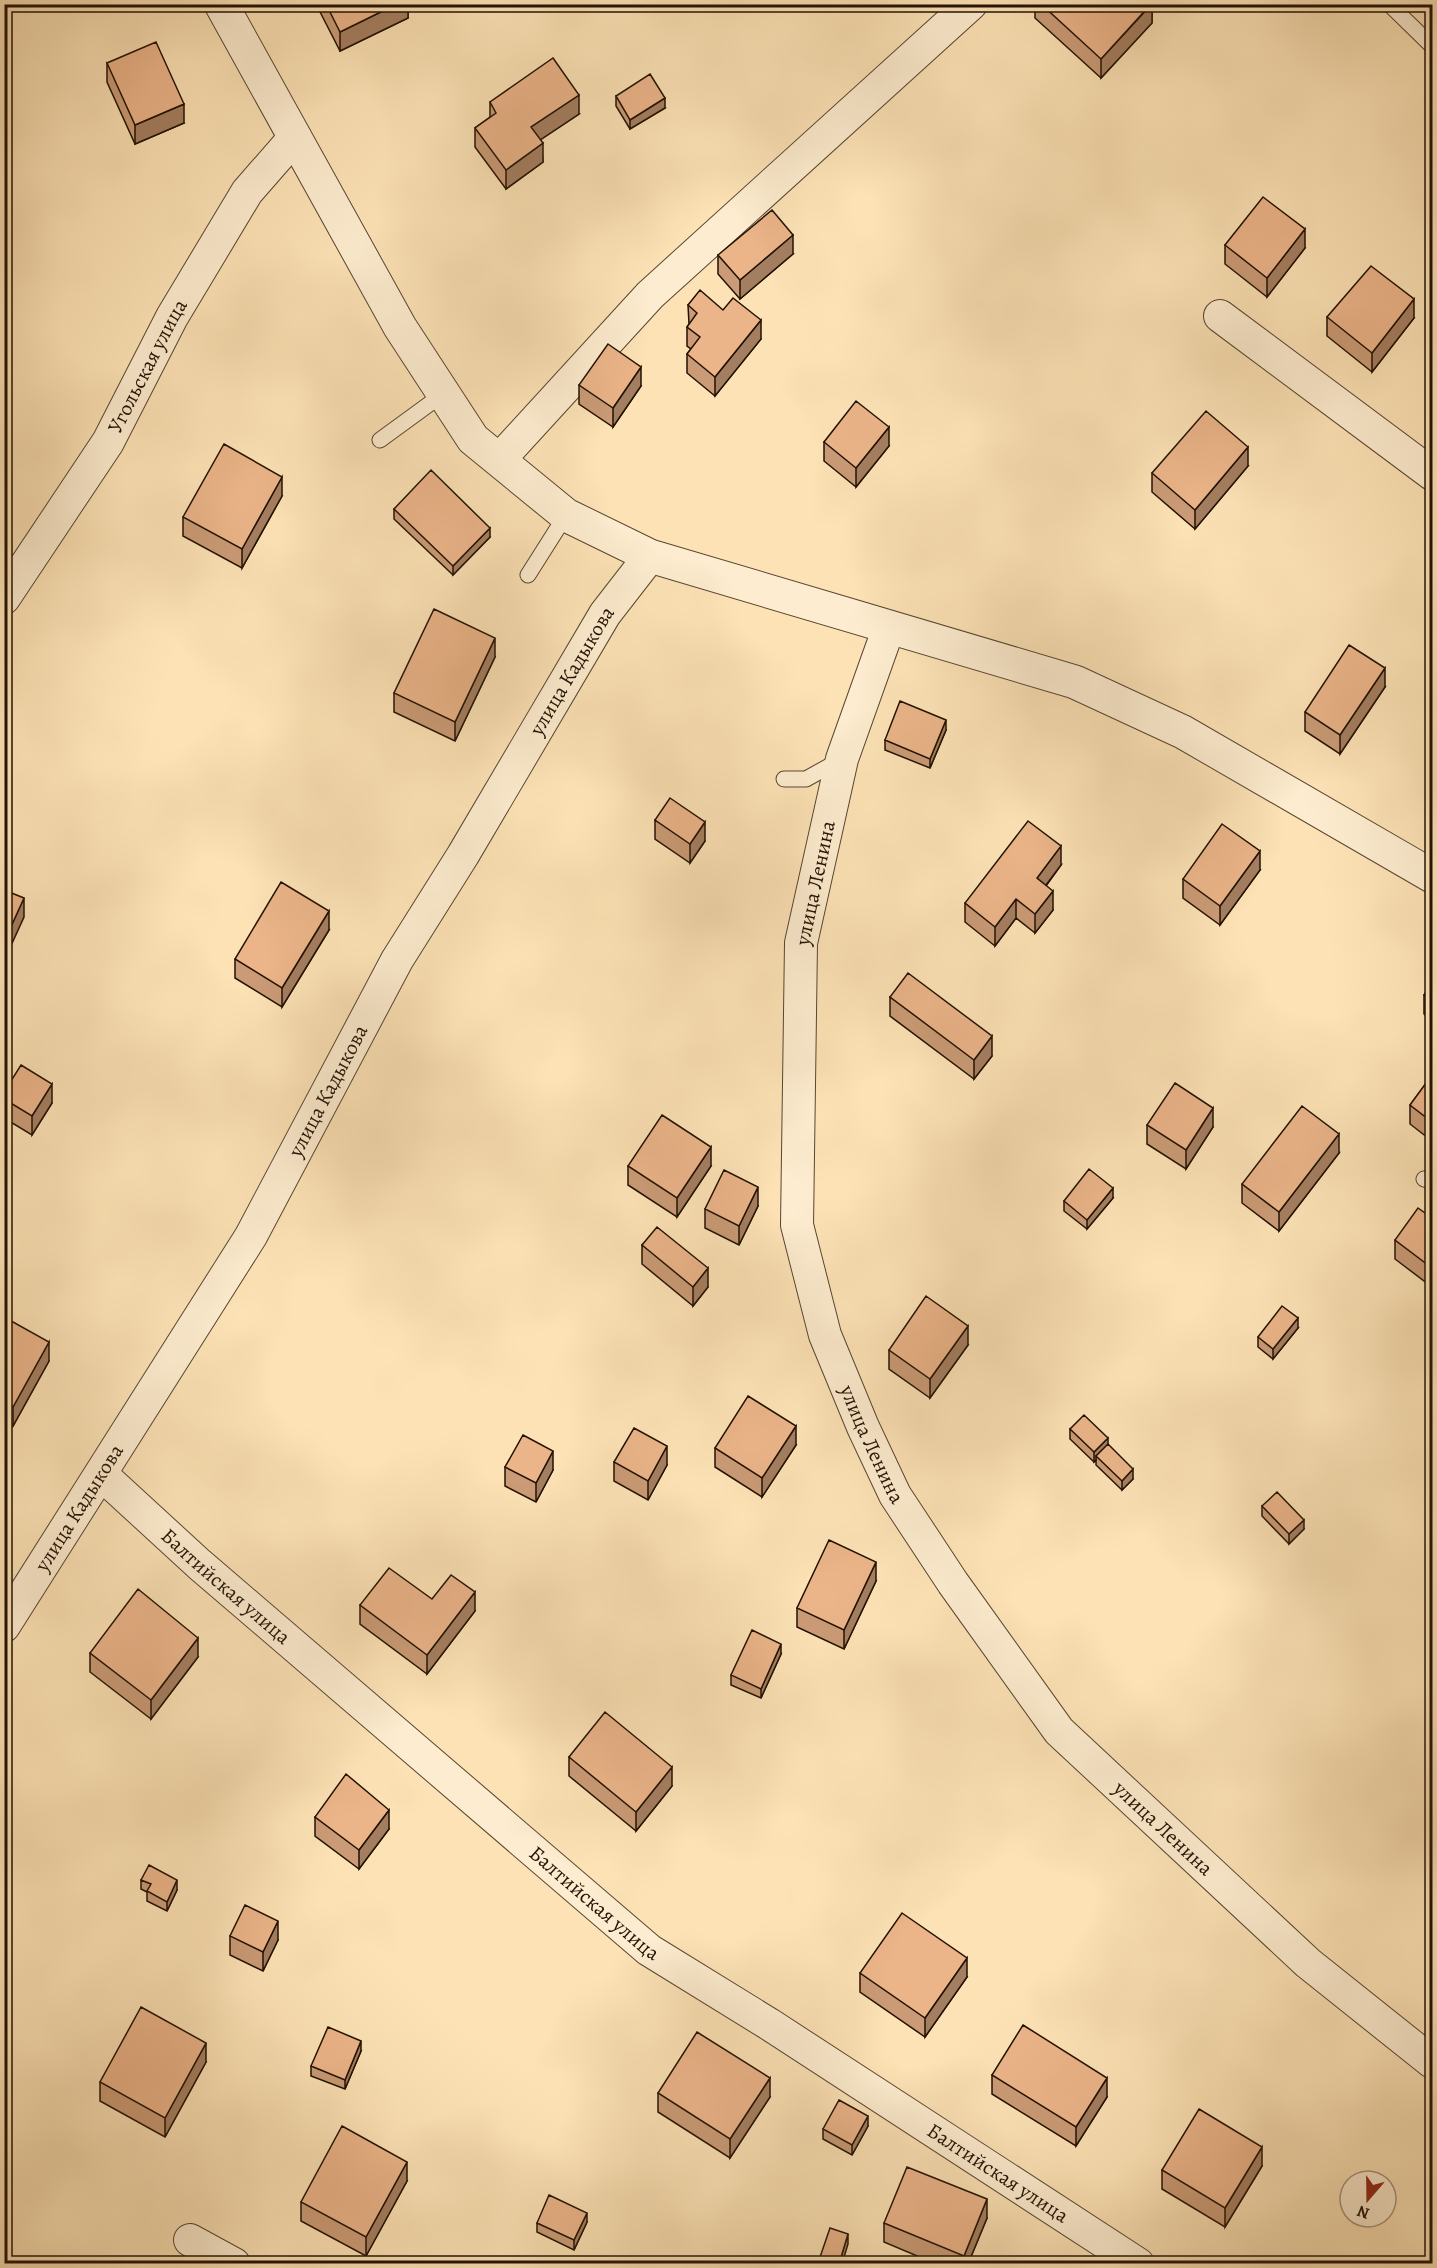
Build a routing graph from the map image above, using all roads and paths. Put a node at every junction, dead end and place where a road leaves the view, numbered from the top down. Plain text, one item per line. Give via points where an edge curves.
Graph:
1 (221, 4) edge
2 (971, 4) edge
3 (1389, 4) edge
4 (1432, 46) edge
5 (295, 137) junction
6 (1220, 316) dead end
7 (443, 394) junction
8 (380, 440) dead end
9 (499, 460) junction
10 (1432, 474) edge
11 (566, 515) junction
12 (650, 555) junction
13 (528, 575) dead end
14 (4, 598) edge
15 (889, 627) junction
16 (842, 759) junction
17 (784, 779) dead end
18 (1432, 876) edge
19 (101, 1474) junction
20 (4, 1626) edge
21 (1432, 2062) edge
22 (190, 2240) dead end
23 (234, 2264) edge
24 (1138, 2264) edge

1 - 5 street
2 - 9 street via 650,295
3 - 4 lane
5 - 7 street via 400,327
5 - 14 street, Угольская улица via 247,192 172,317 108,442
6 - 10 street
7 - 8 lane
7 - 9 street via 473,440
9 - 11 street
11 - 12 street
11 - 13 lane
12 - 15 street
12 - 19 street, улица Кадыкова via 605,614 397,960 251,1236
15 - 16 street, улица Ленина
15 - 18 street via 1075,682 1183,732
16 - 17 lane via 806,779
16 - 21 street, улица Ленина via 801,943 797,1225 825,1335 862,1427 895,1495 953,1584 1059,1731 1308,1963
19 - 20 street, улица Кадыкова
19 - 24 street, Балтийская улица via 199,1564 649,1950
22 - 23 street

